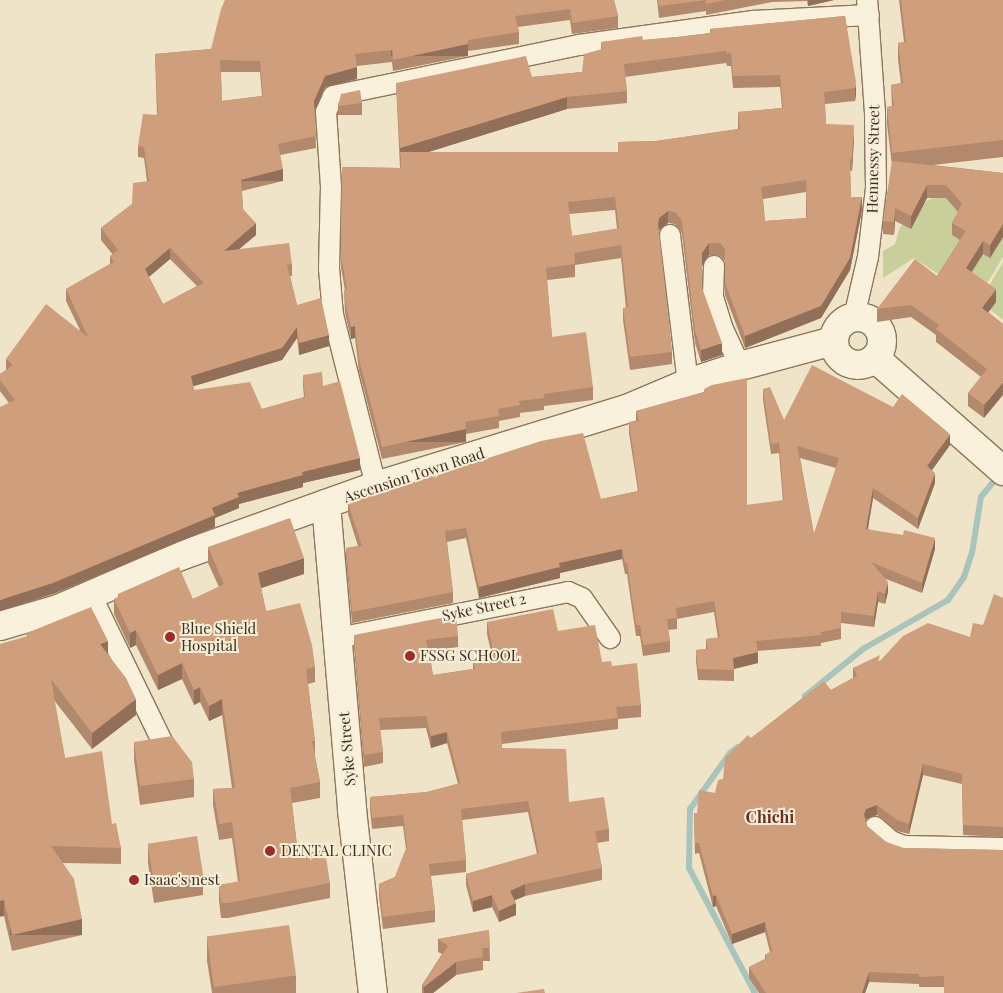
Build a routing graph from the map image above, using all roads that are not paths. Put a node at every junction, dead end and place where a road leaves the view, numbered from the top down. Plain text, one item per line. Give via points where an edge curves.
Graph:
1 (868, 7) edge
2 (670, 235) dead end
3 (714, 266) dead end
4 (854, 317) junction
5 (833, 341) junction
6 (875, 358) junction
7 (740, 366) junction
8 (688, 383) junction
9 (1003, 472) edge
10 (376, 486) junction
11 (326, 504) junction
12 (91, 594) junction
13 (0, 626) edge
14 (338, 638) junction
15 (610, 638) dead end
16 (163, 744) edge
17 (875, 827) dead end
18 (1003, 848) edge
19 (373, 993) edge

1 - 4 street, Hennessy Street via 876,188 868,257
1 - 10 street via 579,45 333,96 326,112 331,187 329,268 334,314
2 - 8 street
3 - 7 street via 713,297 722,327
4 - 5 main road via 841,323
4 - 6 main road via 869,319 880,330 882,344
5 - 6 main road via 839,356 853,364 869,363
5 - 7 main road, Ascension Town Road
6 - 9 main road
7 - 8 main road, Ascension Town Road
8 - 10 main road, Ascension Town Road via 628,409
10 - 11 main road, Ascension Town Road
11 - 12 main road, Ascension Town Road via 183,555
11 - 14 main road, Syke Street
12 - 13 main road, Ascension Town Road
12 - 16 street
14 - 15 street, Syke Street 2 via 568,592 582,598
14 - 19 main road, Syke Street via 352,810
17 - 18 street via 891,841 904,846

